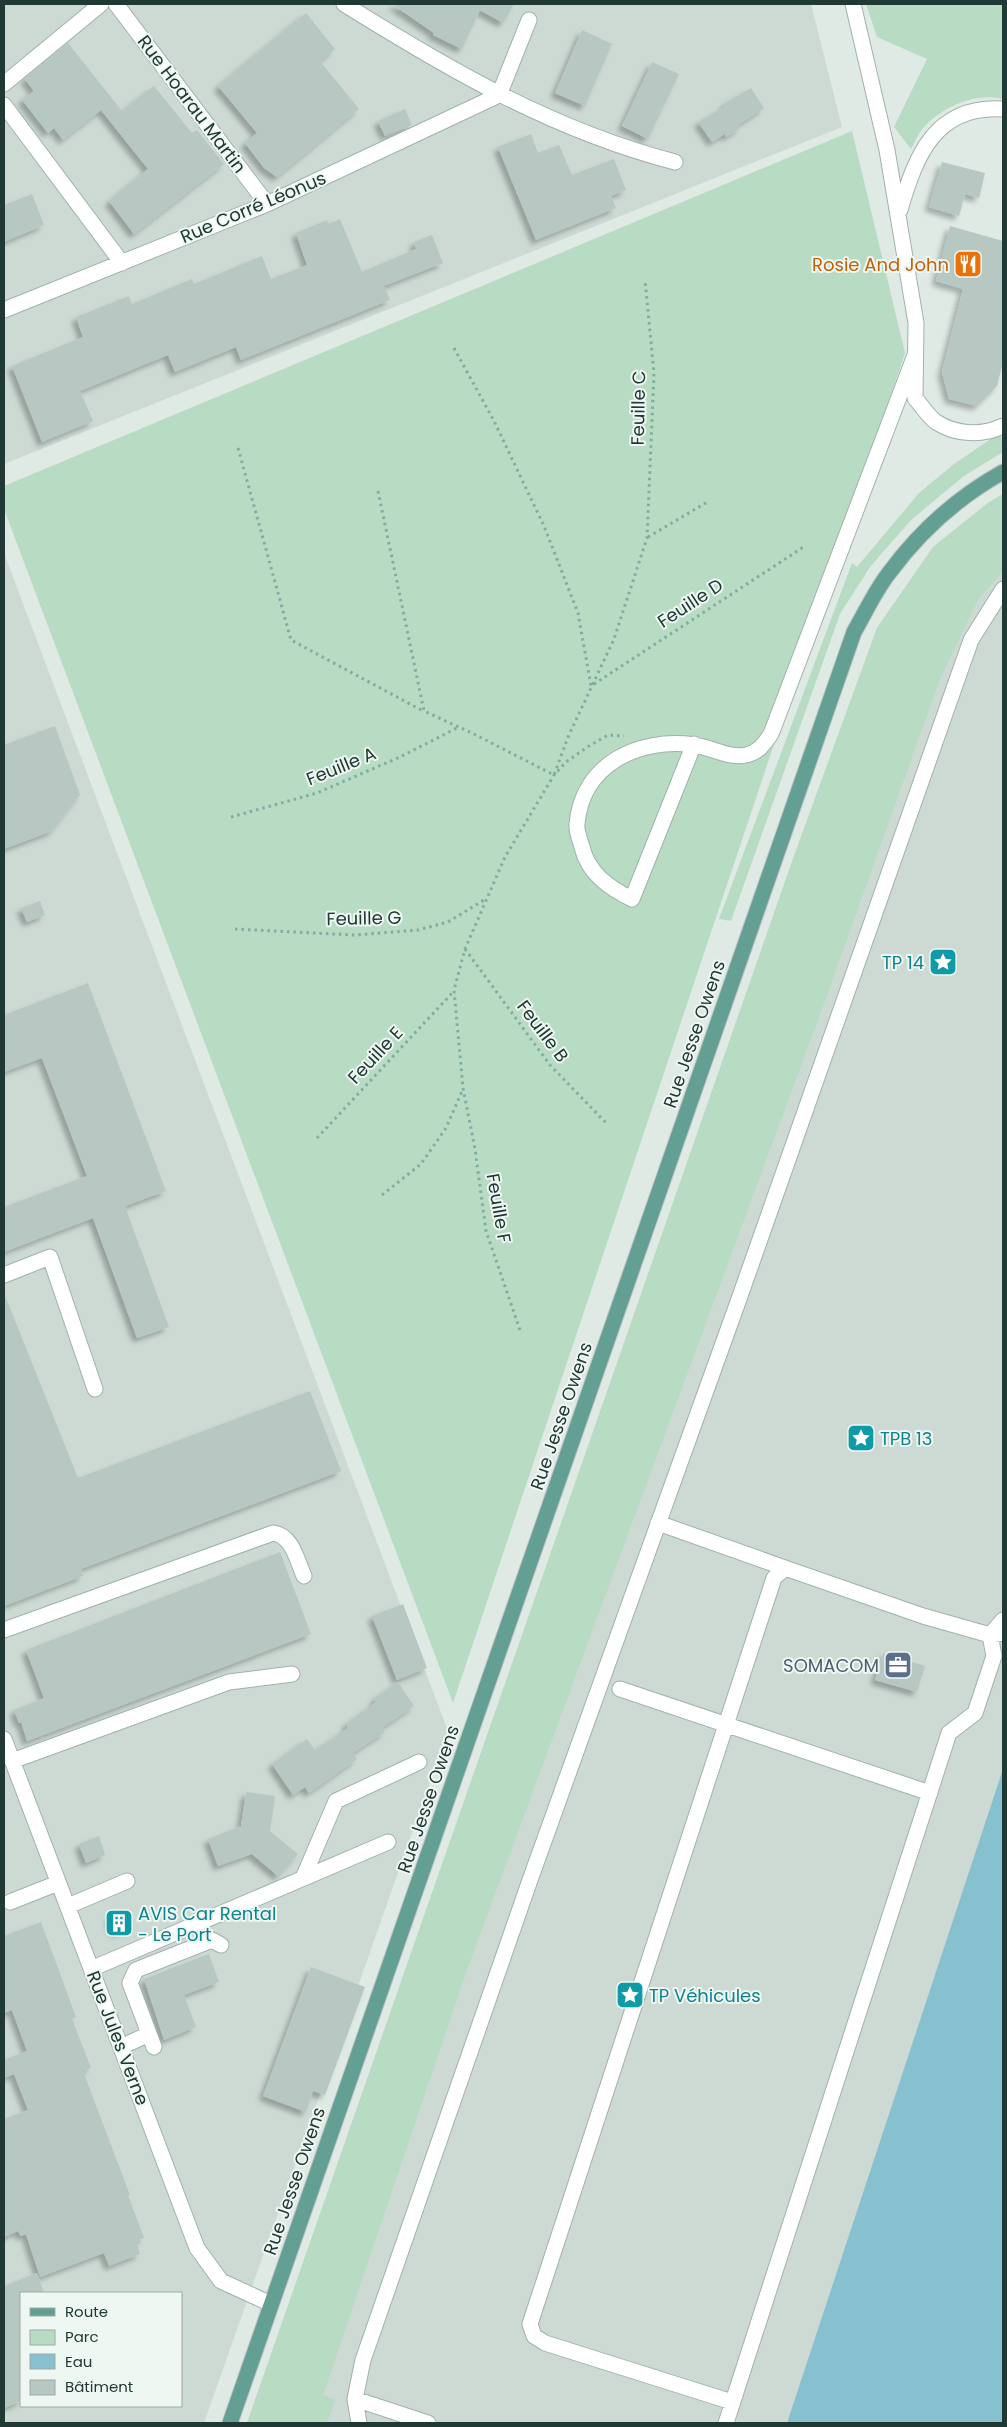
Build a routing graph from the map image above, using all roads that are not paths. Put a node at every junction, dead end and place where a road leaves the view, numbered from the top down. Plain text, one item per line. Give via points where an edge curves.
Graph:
1 (101, 4) edge
2 (116, 4) edge
3 (344, 4) edge
4 (853, 4) edge
5 (529, 20) dead end
6 (4, 84) edge
7 (499, 95) junction
8 (4, 105) edge
9 (1003, 109) edge
10 (675, 162) dead end
11 (267, 204) junction
12 (899, 214) junction
13 (122, 263) junction
14 (4, 310) edge
15 (915, 355) junction
16 (1003, 426) edge
17 (1003, 472) edge
18 (1003, 589) edge
19 (694, 744) junction
20 (4, 1275) edge
21 (96, 1389) dead end
22 (658, 1523) junction
23 (785, 1568) junction
24 (304, 1576) dead end
25 (1003, 1620) edge
26 (4, 1630) edge
27 (996, 1634) edge
28 (292, 1674) dead end
29 (620, 1689) dead end
30 (726, 1725) junction
31 (4, 1739) edge
32 (12, 1761) junction
33 (419, 1762) dead end
34 (930, 1793) junction
35 (388, 1842) dead end
36 (303, 1878) junction
37 (127, 1881) dead end
38 (58, 1883) junction
39 (10, 1902) dead end
40 (68, 1906) junction
41 (221, 1945) dead end
42 (91, 1968) junction
43 (121, 2047) junction
44 (271, 2304) junction
45 (355, 2399) junction
46 (732, 2402) junction
47 (230, 2423) edge
48 (359, 2423) edge
49 (428, 2423) edge
50 (726, 2423) edge

1 - 6 street
2 - 11 street, Rue Hoarau Martin
3 - 7 street via 436,61
4 - 12 street
5 - 7 street
7 - 10 street via 627,150
7 - 11 street, Rue Corré Léonus
8 - 13 street
9 - 12 street via 983,108 957,116 934,132 908,180
11 - 13 street, Rue Corré Léonus
12 - 15 street via 916,323
13 - 14 street, Rue Corré Léonus
15 - 16 street via 915,398 935,421 962,433 992,431
15 - 19 street via 771,734 760,750 744,756
17 - 44 main road, Rue Jesse Owens via 971,490 924,530 888,574 854,632
18 - 22 street via 971,640
19 - 19 street via 661,744 632,749 594,777 583,798 577,826 584,859 607,886 632,900
20 - 21 street via 50,1257
22 - 23 street
22 - 45 street via 363,2360
23 - 27 street via 923,1616
23 - 30 street via 774,1578
24 - 26 street via 290,1543 280,1534 273,1533
25 - 27 street
27 - 34 street via 994,1656 975,1713 949,1733
28 - 32 street via 229,1682
29 - 30 street
30 - 34 street
30 - 46 street via 530,2324 534,2336 545,2344
31 - 32 street, Rue Jules Verne
32 - 38 street, Rue Jules Verne
33 - 36 street via 336,1801
34 - 46 street
35 - 36 street
36 - 42 street
37 - 40 street
38 - 39 street
38 - 40 street, Rue Jules Verne
40 - 42 street, Rue Jules Verne
41 - 43 street via 212,1940 136,1970 130,1983 152,2041
42 - 43 street, Rue Jules Verne
43 - 44 street, Rue Jules Verne via 198,2248 221,2281
44 - 47 main road, Rue Jesse Owens
45 - 48 street
45 - 49 street
46 - 50 street

